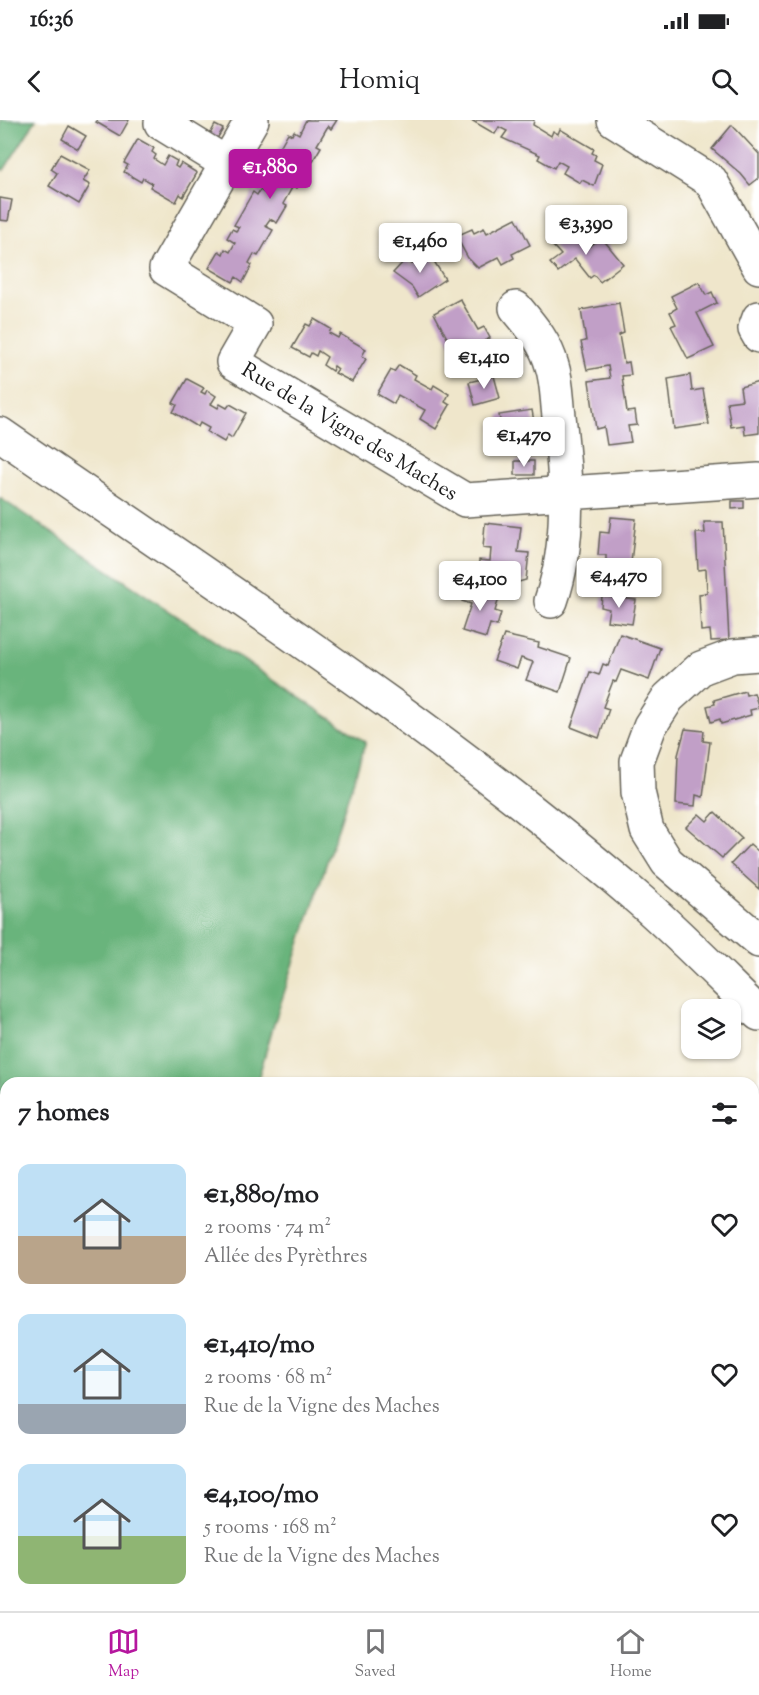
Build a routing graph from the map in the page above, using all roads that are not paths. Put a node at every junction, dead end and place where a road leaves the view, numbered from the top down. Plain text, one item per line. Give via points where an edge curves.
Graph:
1 (163, 120) edge
2 (252, 120) edge
3 (614, 120) edge
4 (226, 164) junction
5 (759, 267) edge
6 (516, 308) dead end
7 (759, 318) edge
8 (759, 336) edge
9 (0, 434) edge
10 (759, 480) edge
11 (567, 493) junction
12 (551, 601) dead end
13 (759, 654) edge
14 (759, 940) edge
15 (759, 1014) edge

1 - 4 street via 161,123
2 - 4 street
3 - 5 street via 711,182
4 - 11 street, Rue de la Vigne des Maches via 166,269 255,324 233,362 465,500
6 - 11 street via 541,339 553,366
7 - 8 street
9 - 15 street via 353,679 539,817 642,902
10 - 11 street, Rue de la Vigne des Maches
11 - 12 street via 560,574
13 - 14 street via 733,656 701,668 668,698 650,726 637,761 638,792 646,830 668,862

